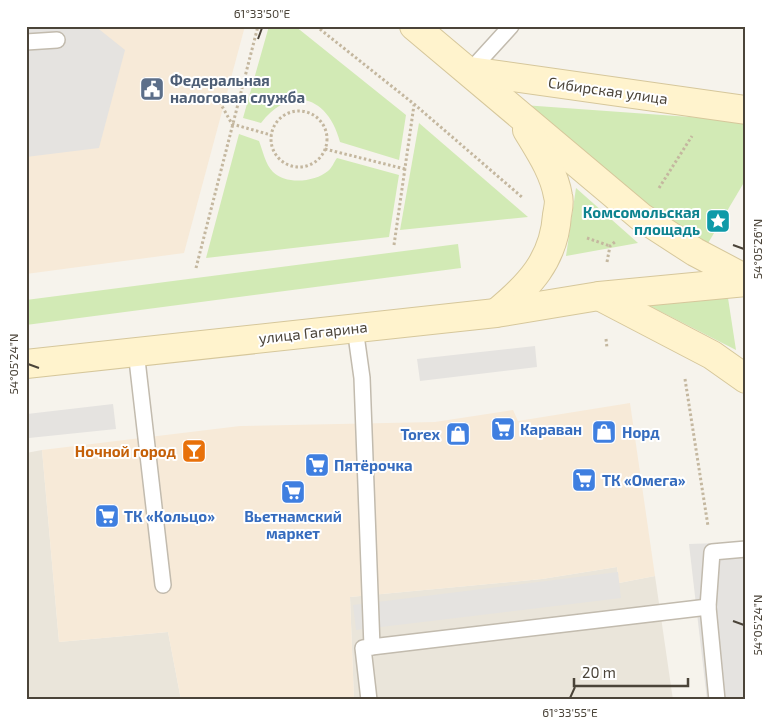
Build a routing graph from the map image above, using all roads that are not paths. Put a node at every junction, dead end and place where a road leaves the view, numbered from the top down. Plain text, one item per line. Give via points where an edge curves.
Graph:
1 (414, 26) edge
2 (511, 26) edge
3 (57, 40) dead end
4 (26, 42) edge
5 (470, 71) junction
6 (746, 110) edge
7 (517, 114) junction
8 (746, 280) edge
9 (599, 296) junction
10 (496, 313) junction
11 (354, 328) junction
12 (136, 351) junction
13 (26, 364) edge
14 (746, 379) edge
15 (746, 549) edge
16 (164, 585) dead end
17 (708, 607) junction
18 (372, 647) junction
19 (369, 700) edge
20 (718, 700) edge

1 - 5 street
2 - 5 lane
3 - 4 lane
5 - 6 street, Сибирская улица
5 - 7 street
7 - 8 street via 641,217
7 - 10 street via 544,159 559,197 556,227 544,262 525,289
8 - 9 street, улица Гагарина
9 - 10 street, улица Гагарина
9 - 14 street via 712,354
10 - 11 street, улица Гагарина
11 - 12 street, улица Гагарина
11 - 18 lane via 362,378
12 - 13 street, улица Гагарина
12 - 16 lane
15 - 17 lane via 712,552
17 - 18 lane
17 - 20 lane
18 - 19 lane via 363,648

